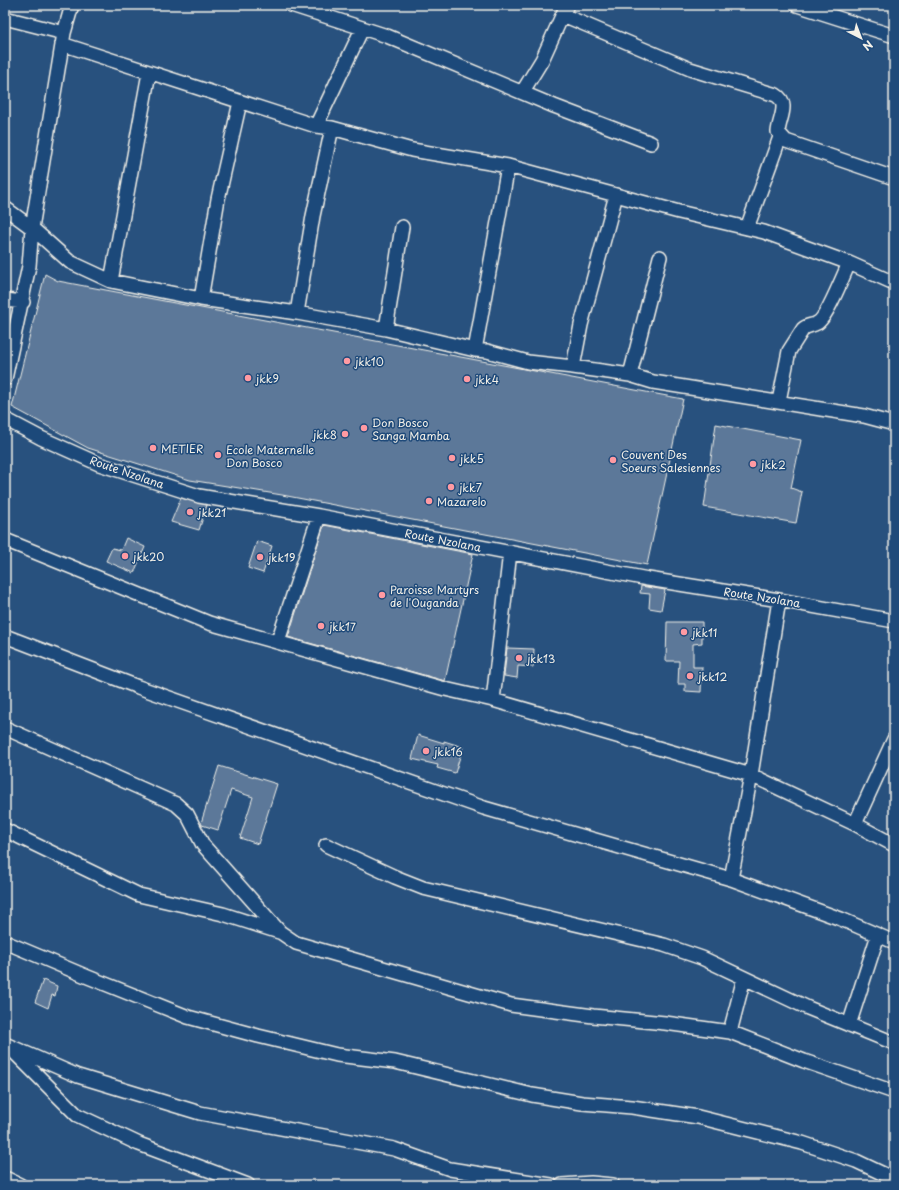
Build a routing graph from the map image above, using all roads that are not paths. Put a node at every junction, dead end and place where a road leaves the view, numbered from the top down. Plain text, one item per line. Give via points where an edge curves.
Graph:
1 (72, 5) edge
2 (291, 5) edge
3 (797, 5) edge
4 (565, 10) edge
5 (5, 18) edge
6 (362, 29) junction
7 (894, 36) edge
8 (63, 39) junction
9 (149, 73) junction
10 (523, 91) junction
11 (240, 102) junction
12 (316, 126) junction
13 (332, 128) junction
14 (780, 137) junction
15 (651, 143) dead end
16 (508, 166) junction
17 (894, 178) edge
18 (616, 195) junction
19 (5, 208) edge
20 (402, 227) dead end
21 (32, 228) junction
22 (747, 228) junction
23 (660, 257) dead end
24 (849, 263) junction
25 (111, 281) junction
26 (894, 283) edge
27 (201, 299) junction
28 (5, 300) edge
29 (23, 302) junction
30 (297, 313) junction
31 (386, 329) junction
32 (475, 350) junction
33 (573, 367) junction
34 (6, 374) edge
35 (630, 375) junction
36 (779, 401) junction
37 (5, 418) edge
38 (894, 424) edge
39 (319, 516) junction
40 (5, 540) edge
41 (510, 552) junction
42 (779, 600) junction
43 (894, 621) edge
44 (5, 636) edge
45 (278, 641) junction
46 (493, 700) junction
47 (5, 728) edge
48 (894, 739) edge
49 (751, 775) junction
50 (855, 824) junction
51 (5, 830) edge
52 (326, 845) dead end
53 (894, 845) edge
54 (731, 879) junction
55 (280, 932) junction
56 (878, 935) junction
57 (5, 942) edge
58 (894, 942) edge
59 (744, 978) junction
60 (849, 1025) junction
61 (730, 1032) junction
62 (894, 1043) edge
63 (7, 1046) edge
64 (894, 1092) edge
65 (5, 1178) edge
66 (894, 1179) edge
67 (20, 1185) edge
68 (248, 1185) edge
69 (551, 1185) edge
70 (562, 1185) edge
71 (613, 1185) edge

1 - 8 street
2 - 6 street
3 - 7 street
4 - 10 street via 542,60
4 - 14 street via 690,69 776,94 782,99 783,104 778,125
5 - 8 street
6 - 10 street via 387,36
6 - 12 street
8 - 9 street
8 - 21 street
9 - 11 street
9 - 25 street
10 - 15 street via 554,106
11 - 12 street
11 - 27 street via 218,199
12 - 13 street
13 - 16 street via 412,150
13 - 30 street via 313,216
14 - 17 street
14 - 22 street
16 - 18 street
16 - 32 street
18 - 22 street
18 - 33 street via 581,325
19 - 21 street
20 - 31 street
21 - 25 street via 70,262
21 - 29 street via 30,266
22 - 24 street
23 - 35 street
24 - 26 street
24 - 36 street via 821,319 816,324 802,329 789,351
25 - 27 street
27 - 30 street
28 - 29 street
29 - 34 street
30 - 31 street
31 - 32 street
32 - 33 street via 528,362
33 - 35 street
35 - 36 street via 653,382
36 - 38 street
37 - 39 street, Route Nzolana via 41,438 99,464 199,496
39 - 41 street, Route Nzolana
39 - 45 street
40 - 45 street via 209,623
41 - 42 street, Route Nzolana via 648,579
41 - 46 street
42 - 43 street, Route Nzolana
42 - 49 street
44 - 54 street via 138,687 484,808
45 - 46 street via 445,689
46 - 49 street
47 - 55 street via 130,782 182,808 203,845
48 - 50 street
49 - 50 street
49 - 54 street
50 - 53 street
51 - 55 street via 138,895 223,914
52 - 59 street via 423,888 664,945 702,958
54 - 56 street
55 - 61 street via 314,949 511,1005
56 - 58 street
56 - 60 street
57 - 66 street via 188,1017 258,1036 337,1055 395,1062 532,1095 698,1117 802,1143
59 - 60 street
59 - 61 street
60 - 62 street
61 - 64 street
63 - 68 street via 77,1115 139,1144
63 - 69 street via 78,1076 200,1113 394,1149 450,1169
65 - 67 street
70 - 71 street

